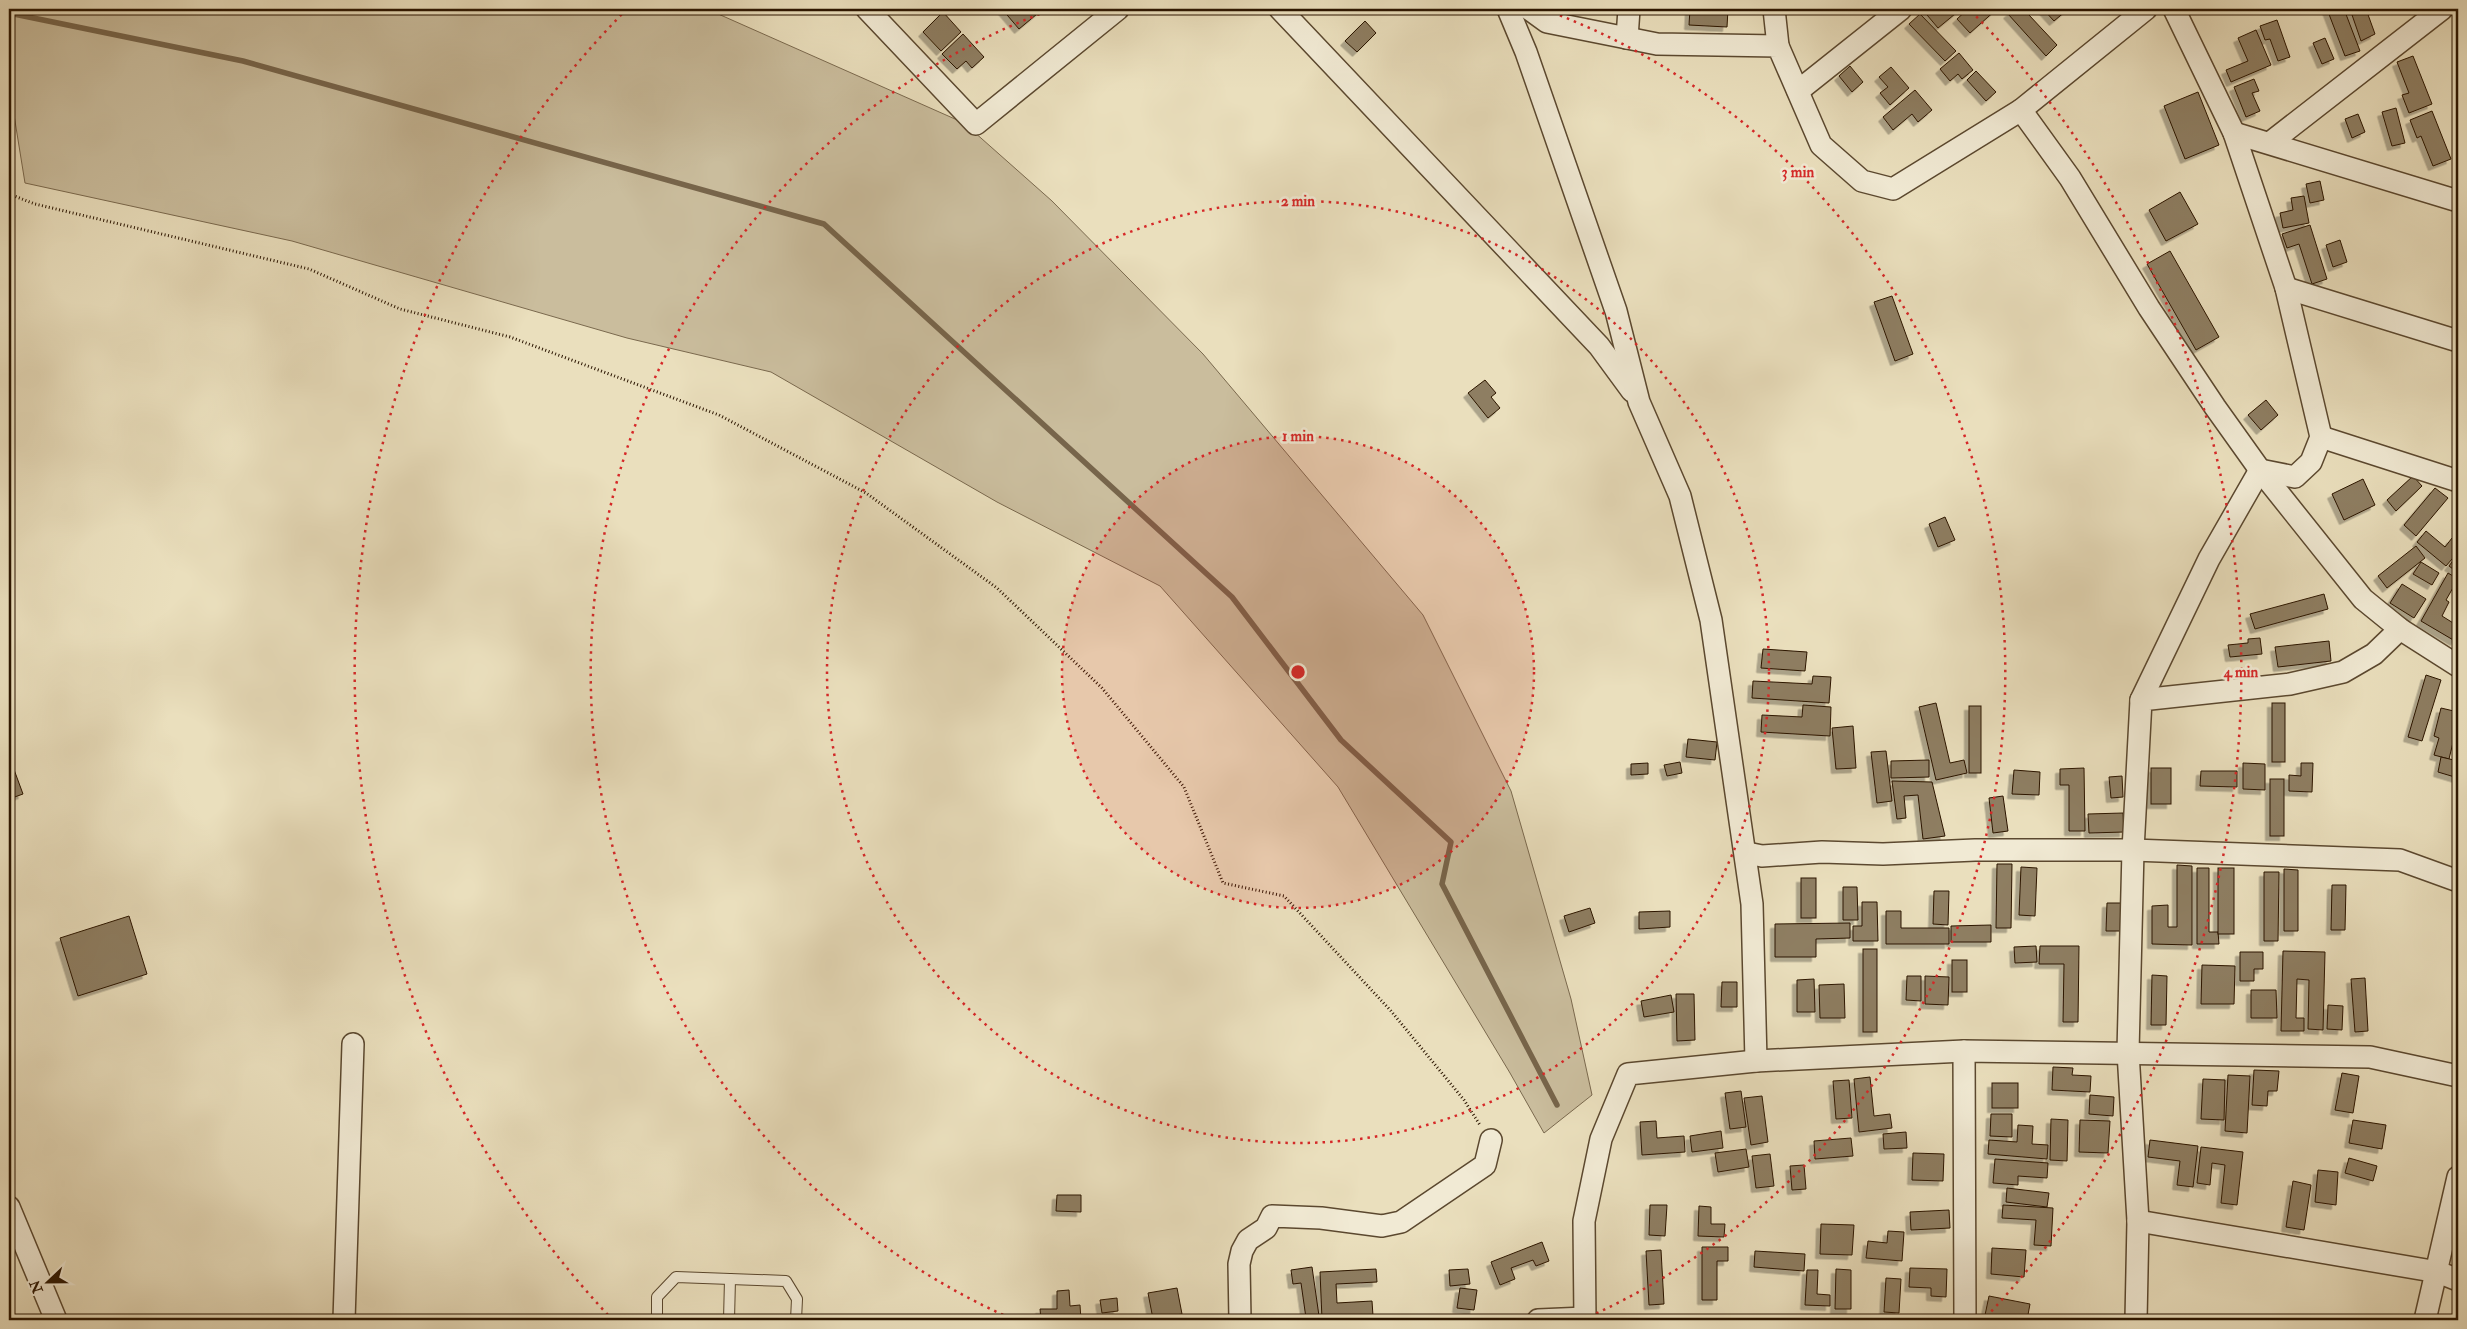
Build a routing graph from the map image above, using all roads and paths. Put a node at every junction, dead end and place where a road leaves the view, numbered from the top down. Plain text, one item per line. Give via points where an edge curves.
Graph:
1 (1118, 9) edge
2 (1280, 9) edge
3 (1508, 9) edge
4 (1529, 9) edge
5 (1628, 9) edge
6 (1774, 9) edge
7 (1901, 9) edge
8 (2146, 9) edge
9 (2174, 9) edge
10 (2442, 9) edge
11 (870, 10) edge
12 (1627, 38) junction
13 (1778, 46) junction
14 (1798, 90) junction
15 (2021, 110) junction
16 (2234, 132) junction
17 (2270, 142) junction
18 (9, 194) edge
19 (2458, 201) edge
20 (2286, 288) junction
21 (2458, 341) edge
22 (1639, 402) junction
23 (2321, 437) junction
24 (2260, 470) junction
25 (2458, 481) edge
26 (2400, 630) junction
27 (2458, 665) edge
28 (2141, 700) junction
29 (2134, 850) junction
30 (1747, 853) junction
31 (2458, 881) edge
32 (353, 1044) dead end
33 (1964, 1051) junction
34 (2128, 1052) junction
35 (1756, 1061) junction
36 (2458, 1076) edge
37 (1491, 1140) joint
38 (2458, 1177) edge
39 (9, 1207) edge
40 (2138, 1221) junction
41 (2438, 1272) junction
42 (730, 1279) junction
43 (2458, 1280) edge
44 (1585, 1319) edge
45 (56, 1320) edge
46 (344, 1320) edge
47 (657, 1320) edge
48 (729, 1320) edge
49 (796, 1320) edge
50 (1240, 1320) edge
51 (1538, 1320) edge
52 (1965, 1320) edge
53 (2136, 1320) edge
54 (2425, 1320) edge

1 - 11 street via 976,124
2 - 22 street via 1599,346
3 - 22 street via 1616,311
4 - 12 street via 1547,22
5 - 12 street
6 - 13 street
7 - 14 street
8 - 15 street
9 - 16 street
10 - 17 street
12 - 13 street via 1656,44
13 - 14 street
14 - 15 street via 1821,145 1862,181 1893,189
15 - 24 street via 2070,178 2149,308
16 - 17 street
16 - 20 street
17 - 19 street
18 - 37 path via 45,206 308,269 400,308 510,338 719,415 866,493 997,588 1102,688 1184,787 1223,883 1284,896 1391,1011 1464,1100
20 - 21 street
20 - 23 street
22 - 30 street via 1680,496 1712,620
23 - 24 street via 2311,462 2295,478
23 - 25 street
24 - 26 street via 2363,600
24 - 28 street via 2209,559
26 - 27 street
26 - 28 street via 2374,654 2342,672 2290,684
28 - 29 street
29 - 30 street via 1813,852 1762,856
29 - 31 street via 2400,860
29 - 34 street
30 - 35 street via 1752,904
32 - 46 street
33 - 34 street
33 - 35 street
33 - 52 street
34 - 36 street via 2370,1057
34 - 40 street
35 - 44 street via 1628,1074 1602,1139 1584,1221
37 - 50 street via 1485,1165 1401,1222 1382,1226 1272,1216 1266,1228 1248,1240 1242,1251 1239,1264
38 - 41 street
39 - 45 street
40 - 41 street
40 - 53 street
41 - 43 street
41 - 54 street
42 - 47 lane via 676,1277 658,1297
42 - 48 lane
42 - 49 lane via 786,1281 797,1299
44 - 51 street

